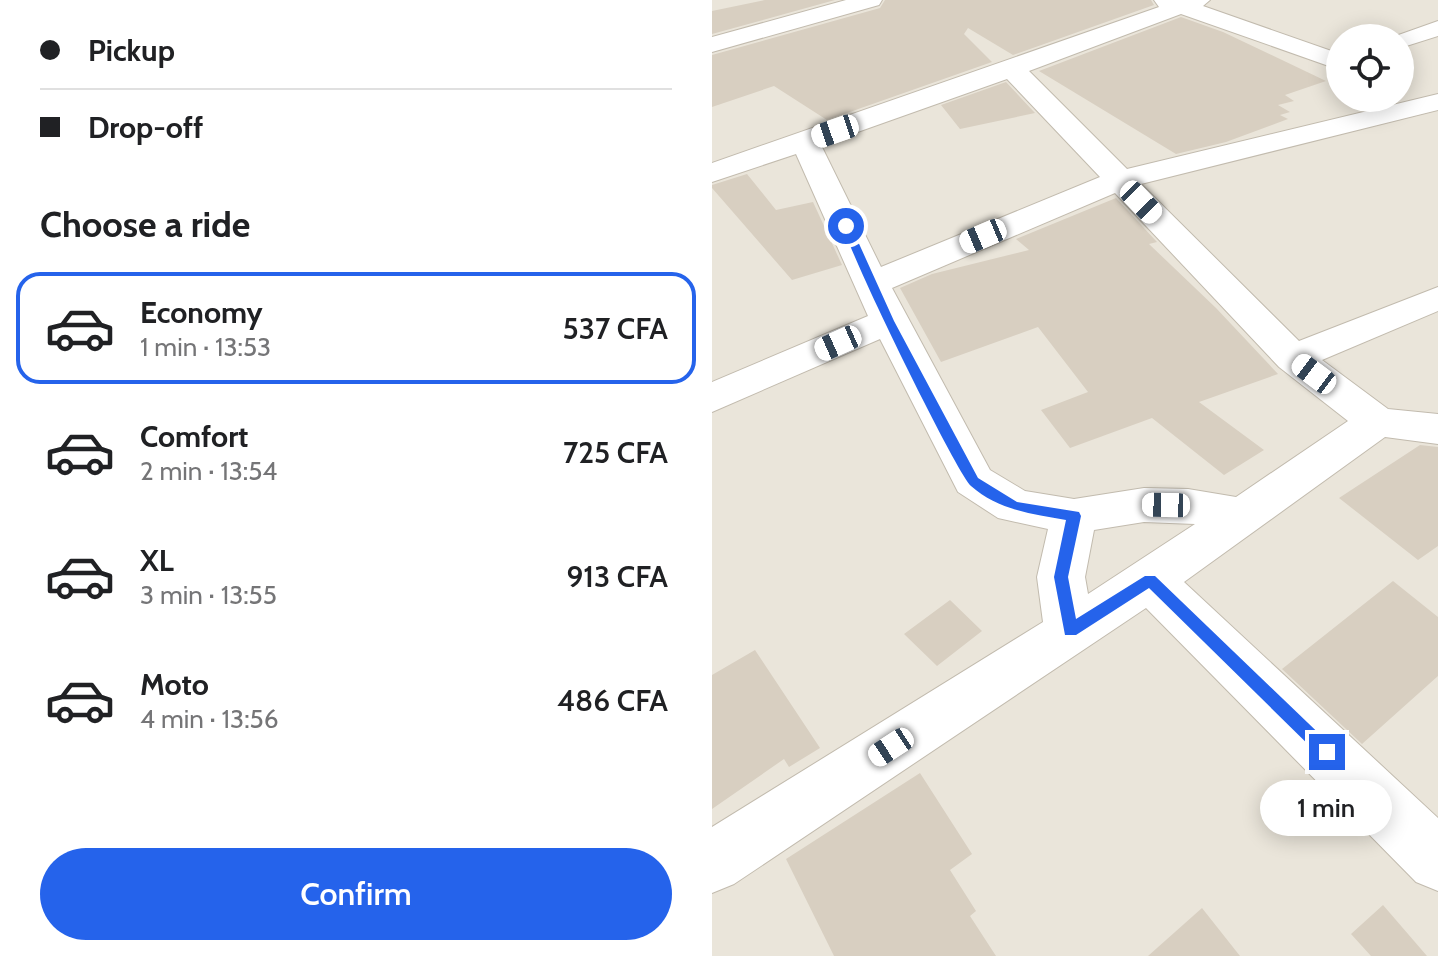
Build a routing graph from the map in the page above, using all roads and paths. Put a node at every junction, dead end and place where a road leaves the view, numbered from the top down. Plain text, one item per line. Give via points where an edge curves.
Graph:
1 (871, 0) edge
2 (1182, 3) edge
3 (1438, 28) edge
4 (1414, 36) edge
5 (712, 45) edge
6 (1326, 56) edge
7 (1012, 69) junction
8 (1414, 92) edge
9 (1438, 102) edge
10 (805, 141) junction
11 (712, 173) edge
12 (1120, 180) junction
13 (874, 283) junction
14 (1438, 298) edge
15 (889, 321) junction
16 (1293, 358) junction
17 (712, 398) edge
18 (1377, 422) junction
19 (1438, 429) edge
20 (1243, 515) junction
21 (1074, 516) junction
22 (1150, 580) junction
23 (1070, 631) junction
24 (1438, 860) edge
25 (712, 862) edge

1 - 5 street
2 - 6 street
2 - 7 street
3 - 4 street
7 - 10 street
7 - 12 street
8 - 9 street
9 - 12 street
10 - 11 street
10 - 13 street
12 - 13 street
12 - 16 street
13 - 15 street
14 - 16 street
15 - 17 street
15 - 21 street via 974,481 1014,506
16 - 18 street
18 - 19 street
18 - 20 street
20 - 21 street via 1144,505
20 - 22 street
21 - 23 street via 1061,577
22 - 23 street
22 - 24 street
23 - 25 street

